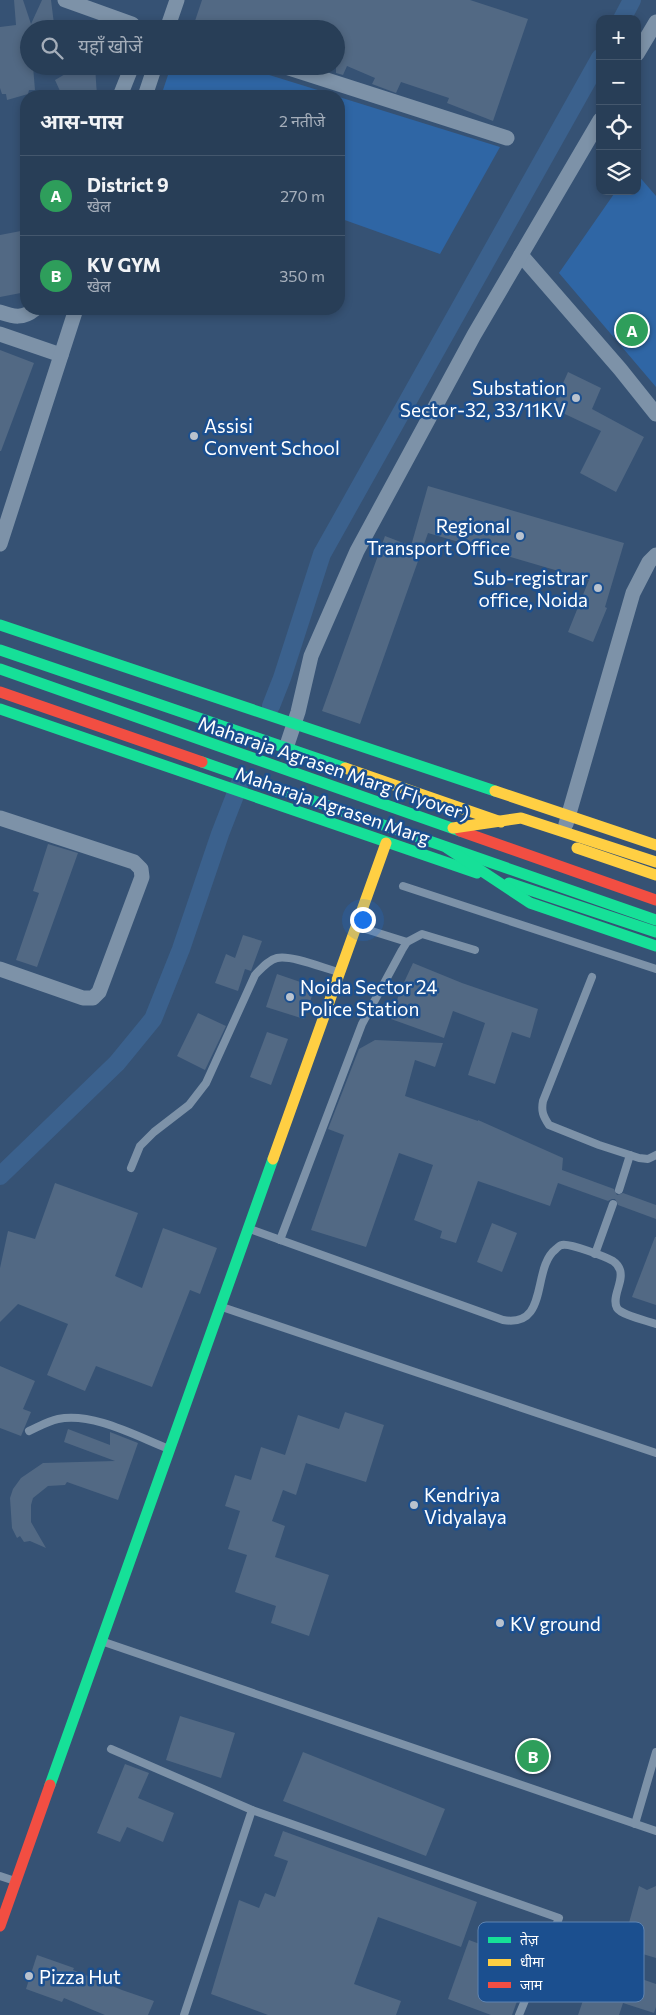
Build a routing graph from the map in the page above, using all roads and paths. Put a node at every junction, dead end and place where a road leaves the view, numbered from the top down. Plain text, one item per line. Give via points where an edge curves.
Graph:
1 (65, 0) edge
2 (177, 0) edge
3 (121, 20) edge
4 (171, 20) edge
5 (656, 22) edge
6 (641, 47) edge
7 (128, 75) edge
8 (152, 75) edge
9 (311, 75) edge
10 (122, 90) edge
11 (147, 90) edge
12 (596, 127) edge
13 (506, 138) dead end
14 (520, 254) junction
15 (0, 312) edge
16 (27, 315) edge
17 (74, 315) edge
18 (0, 334) edge
19 (61, 355) junction
20 (656, 414) edge
21 (0, 544) edge
22 (656, 554) edge
23 (0, 625) edge
24 (0, 650) edge
25 (0, 669) edge
26 (0, 692) edge
27 (0, 709) edge
28 (294, 724) junction
29 (285, 747) junction
30 (108, 758) dead end
31 (174, 769) junction
32 (569, 816) junction
33 (0, 818) edge
34 (453, 828) junction
35 (560, 842) junction
36 (386, 843) junction
37 (656, 845) edge
38 (447, 848) junction
39 (656, 862) edge
40 (656, 876) edge
41 (402, 886) dead end
42 (656, 900) edge
43 (656, 920) edge
44 (357, 926) junction
45 (656, 932) edge
46 (407, 942) junction
47 (656, 946) edge
48 (475, 950) dead end
49 (0, 968) edge
50 (656, 969) edge
51 (340, 973) junction
52 (592, 976) dead end
53 (630, 1155) junction
54 (656, 1155) edge
55 (131, 1168) dead end
56 (619, 1190) dead end
57 (614, 1204) dead end
58 (249, 1229) junction
59 (280, 1240) junction
60 (595, 1254) junction
61 (222, 1307) junction
62 (656, 1324) edge
63 (29, 1431) dead end
64 (171, 1449) junction
65 (656, 1453) edge
66 (102, 1641) junction
67 (112, 1749) dead end
68 (656, 1752) edge
69 (252, 1810) junction
70 (634, 1824) junction
71 (655, 1829) edge
72 (0, 1876) edge
73 (16, 1881) junction
74 (557, 1922) edge
75 (0, 1926) edge
76 (524, 2002) edge
77 (184, 2015) edge
78 (519, 2015) edge

1 - 3 street
2 - 4 street
5 - 6 street
7 - 10 street
8 - 11 street
9 - 13 street
12 - 14 street
14 - 20 street
14 - 28 street via 357,551 312,656
15 - 16 street via 14,317
17 - 19 street
18 - 19 street
19 - 21 street
22 - 32 street via 633,593
23 - 28 main road
24 - 29 main road, Maharaja Agrasen Marg
25 - 34 main road, Maharaja Agrasen Marg (Flyover)
26 - 38 main road, Maharaja Agrasen Marg (Flyover)
27 - 31 main road, Maharaja Agrasen Marg
28 - 29 street
28 - 32 main road
29 - 35 main road, Maharaja Agrasen Marg
30 - 31 main road via 142,770
31 - 36 main road, Maharaja Agrasen Marg
32 - 35 street
32 - 37 main road
33 - 49 street via 134,862 141,869 142,877 99,992 93,998 83,998
34 - 39 main road, bridge via 521,818
34 - 42 main road, Maharaja Agrasen Marg (Flyover)
35 - 40 main road, Maharaja Agrasen Marg
36 - 44 main road
36 - 45 main road, Maharaja Agrasen Marg
38 - 43 main road, Maharaja Agrasen Marg (Flyover), bridge
38 - 47 main road, bridge via 530,903
41 - 50 lane
44 - 46 lane
44 - 51 main road
46 - 48 lane via 422,934
46 - 59 lane via 362,1024
51 - 55 lane via 289,959 276,958 264,965 255,975 206,1082 189,1105 140,1146
51 - 58 main road
52 - 53 lane via 541,1110 549,1125
53 - 54 lane via 648,1159
53 - 56 lane
57 - 60 lane
58 - 59 lane
58 - 61 main road
59 - 60 lane via 516,1322 532,1309 548,1258 554,1249 572,1246
60 - 62 lane via 614,1261 620,1268 617,1308
61 - 64 main road
61 - 65 lane
63 - 64 lane via 56,1419 78,1417 104,1423
64 - 66 main road
66 - 70 lane
66 - 73 main road
67 - 69 lane
68 - 70 lane
69 - 74 lane via 559,1918
69 - 77 lane
70 - 71 lane
72 - 73 lane
73 - 75 main road
76 - 78 lane

